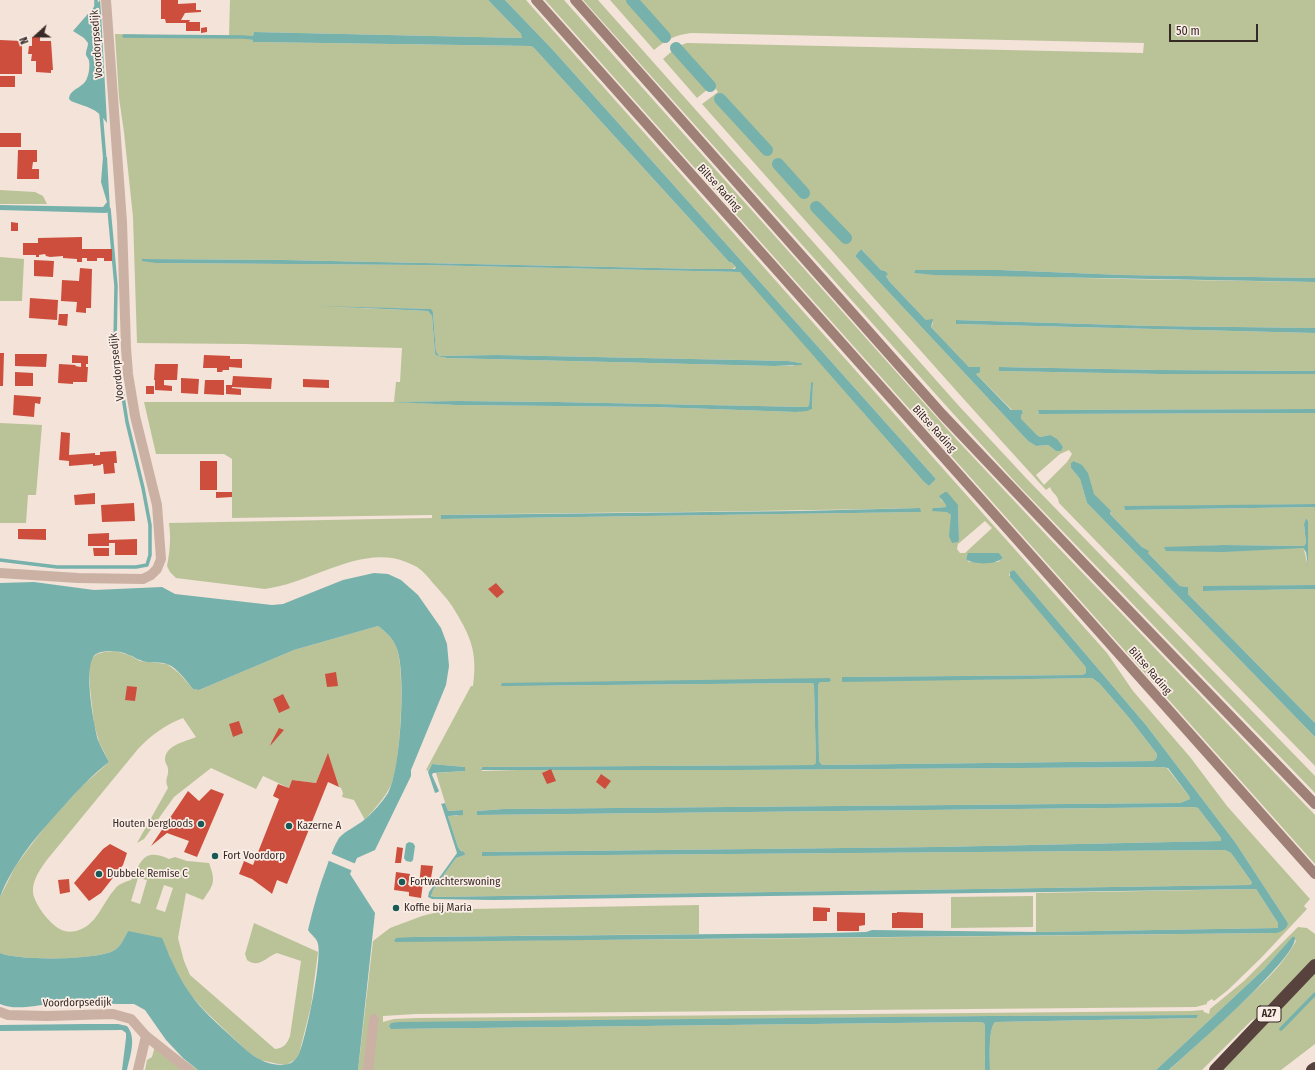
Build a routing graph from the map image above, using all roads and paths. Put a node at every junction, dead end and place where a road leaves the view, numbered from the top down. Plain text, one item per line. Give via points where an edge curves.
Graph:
1 (106, 0) edge
2 (536, 0) edge
3 (575, 0) edge
4 (0, 573) edge
5 (1315, 804) edge
6 (1315, 874) edge
7 (1315, 965) edge
8 (0, 1012) edge
9 (374, 1019) dead end
10 (146, 1036) junction
11 (1315, 1068) edge
12 (138, 1070) edge
13 (189, 1070) edge
14 (368, 1070) edge
15 (1215, 1070) edge
16 (1312, 1070) edge

1 - 4 street, Voordorpsedijk via 122,222 128,374 157,505 161,559 157,569 143,579
2 - 6 main road, Biltse Rading
3 - 5 main road, Biltse Rading via 942,414
7 - 15 highway, A27
8 - 10 street, Voordorpsedijk via 8,1015 47,1016 113,1014 131,1019
9 - 14 street
10 - 12 street
10 - 13 street, Voordorpsedijk
11 - 16 highway

